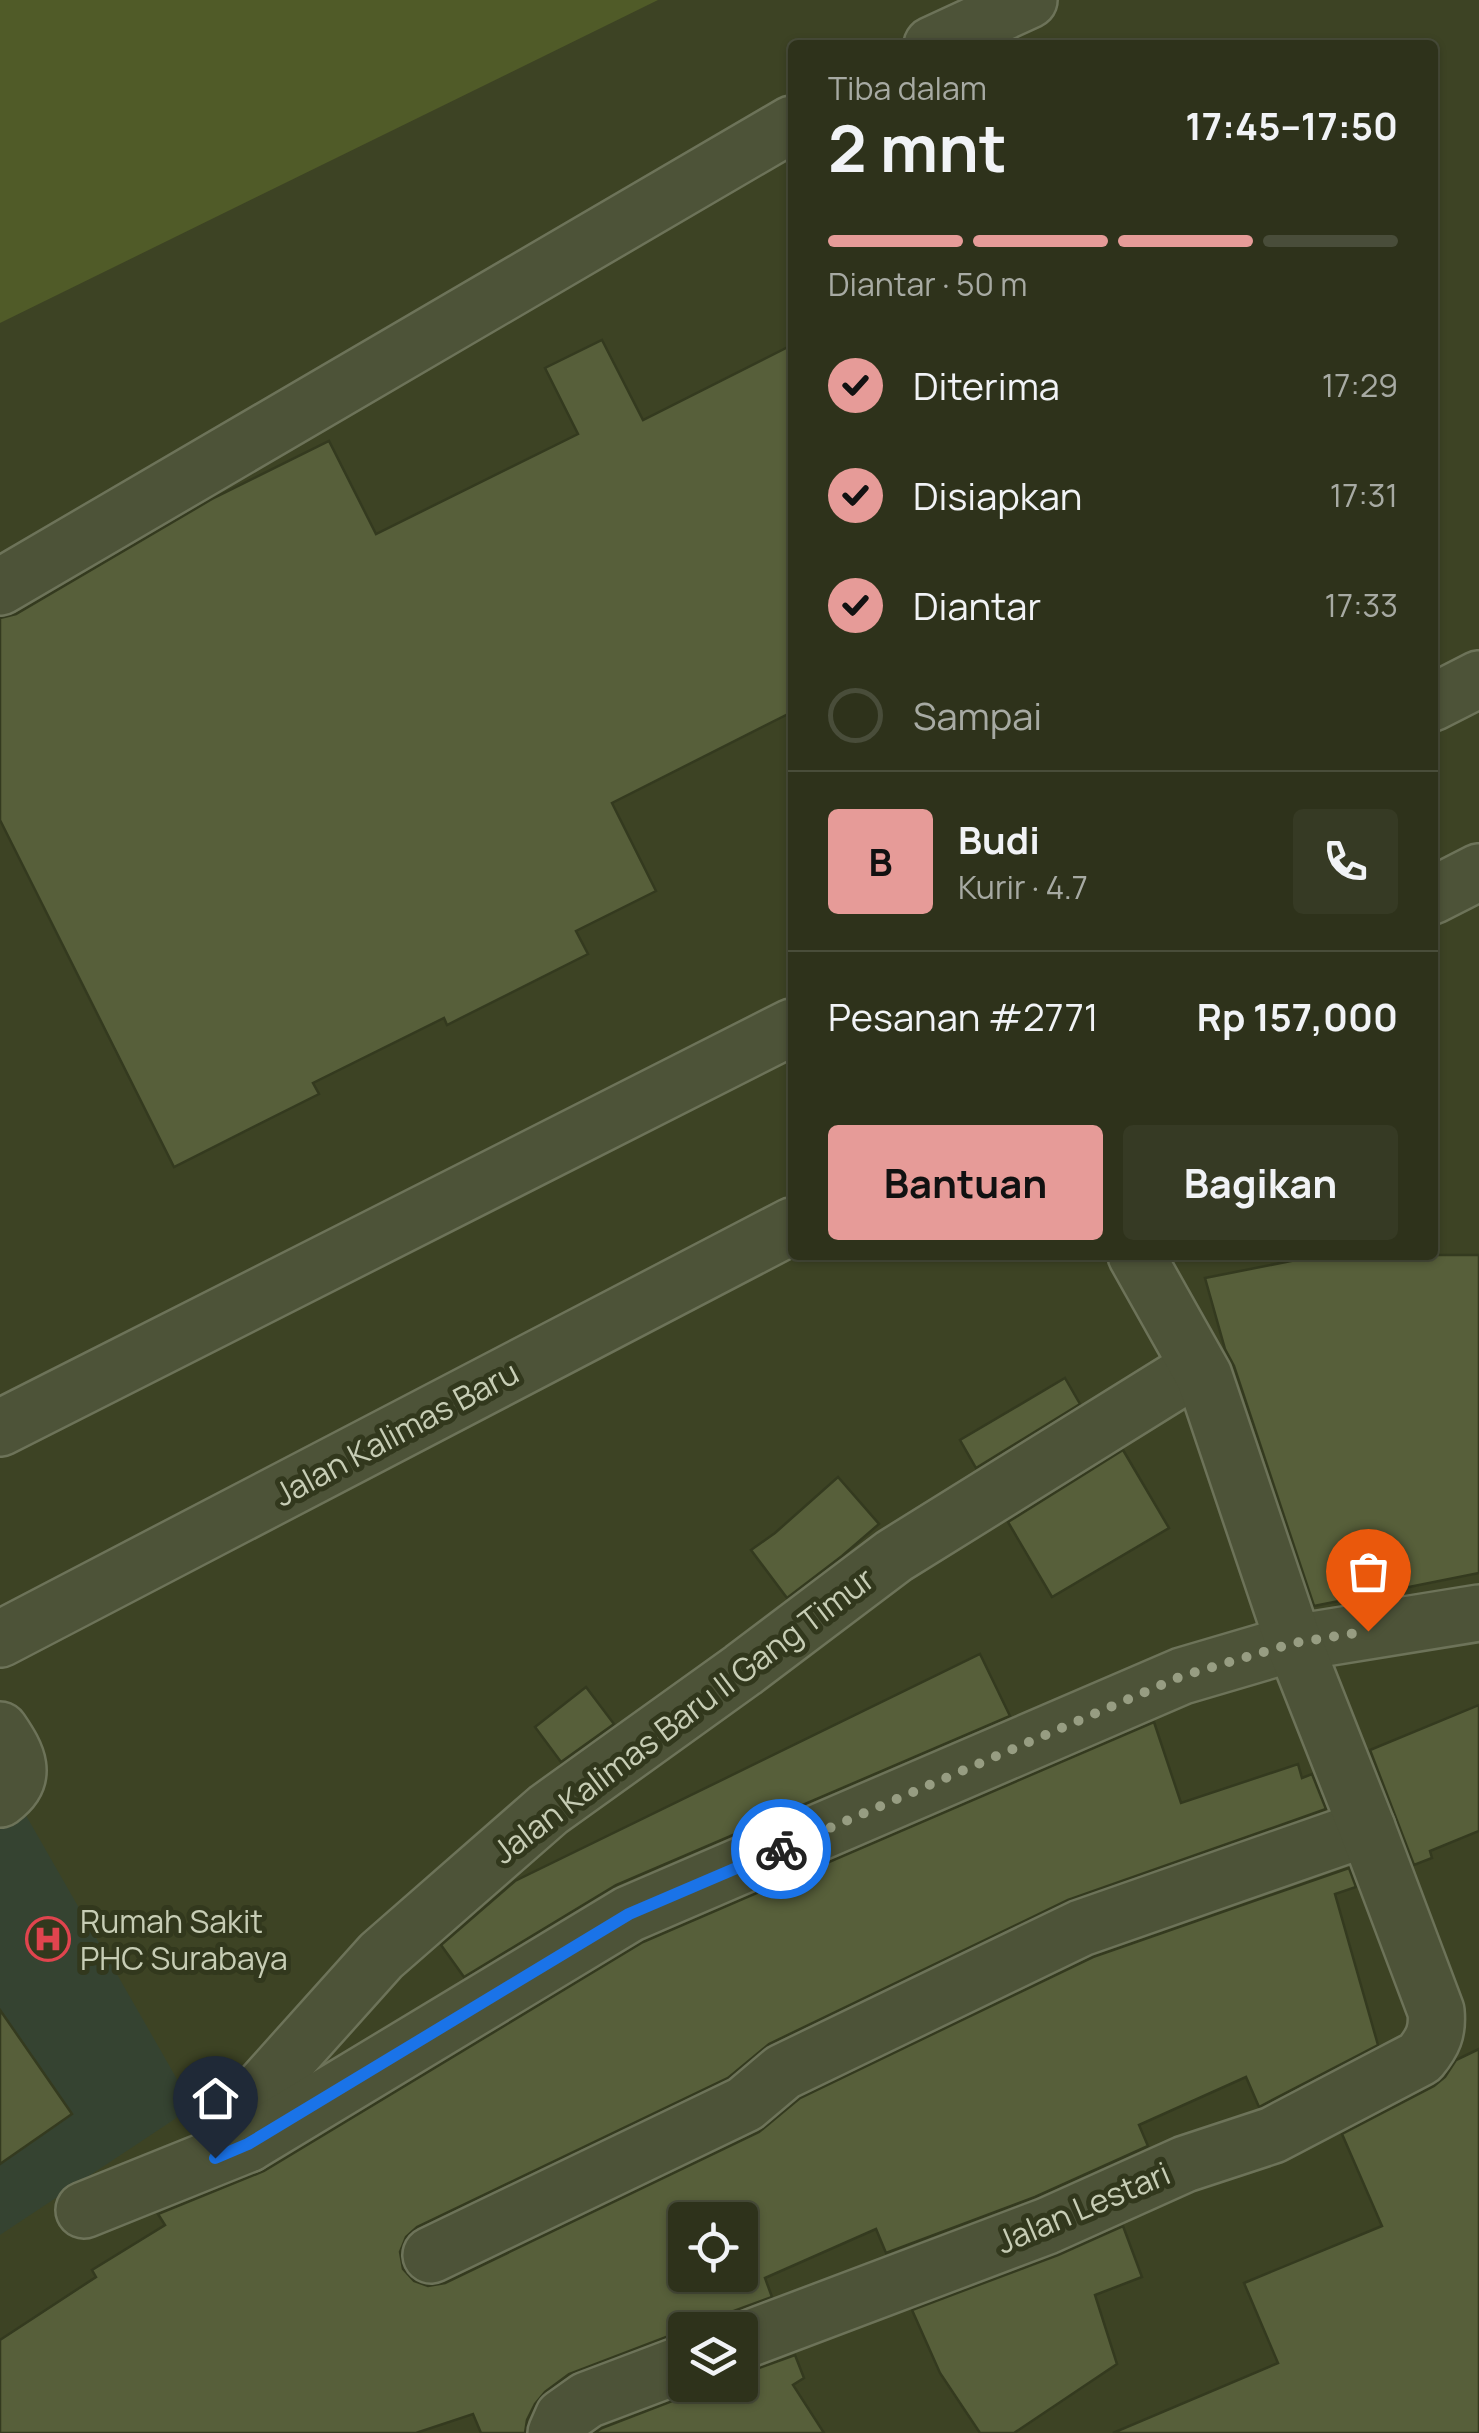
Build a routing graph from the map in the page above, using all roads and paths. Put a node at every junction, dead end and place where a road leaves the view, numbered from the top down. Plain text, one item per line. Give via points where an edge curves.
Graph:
1 (1029, 0) edge
2 (943, 40) edge
3 (788, 126) edge
4 (0, 587) edge
5 (1479, 679) edge
6 (1438, 699) edge
7 (1479, 872) edge
8 (1438, 893) edge
9 (788, 1029) edge
10 (788, 1228) edge
11 (1139, 1260) edge
12 (1198, 1367) junction
13 (0, 1428) edge
14 (1479, 1613) edge
15 (0, 1639) edge
16 (1294, 1643) junction
17 (0, 1730) edge
18 (0, 1798) edge
19 (1368, 1828) junction
20 (248, 2144) junction
21 (84, 2210) dead end
22 (431, 2255) dead end
23 (758, 2335) edge
24 (668, 2369) edge
25 (556, 2433) edge

1 - 2 street
3 - 4 street
5 - 6 street
7 - 8 street
9 - 13 street
10 - 15 street, Jalan Kalimas Baru
11 - 12 street
12 - 16 street
12 - 20 street, Jalan Kalimas Baru II Gang Timur via 894,1556 548,1810 356,1983 259,2092
14 - 16 street
16 - 19 street
16 - 20 street via 1182,1676 629,1914
17 - 18 street via 19,1769
19 - 22 street via 1080,1928 783,2072 745,2104
19 - 23 street, Jalan Lestari via 1436,2011 1434,2041 1420,2058 1273,2135
20 - 21 street
24 - 25 street via 587,2400 563,2417

